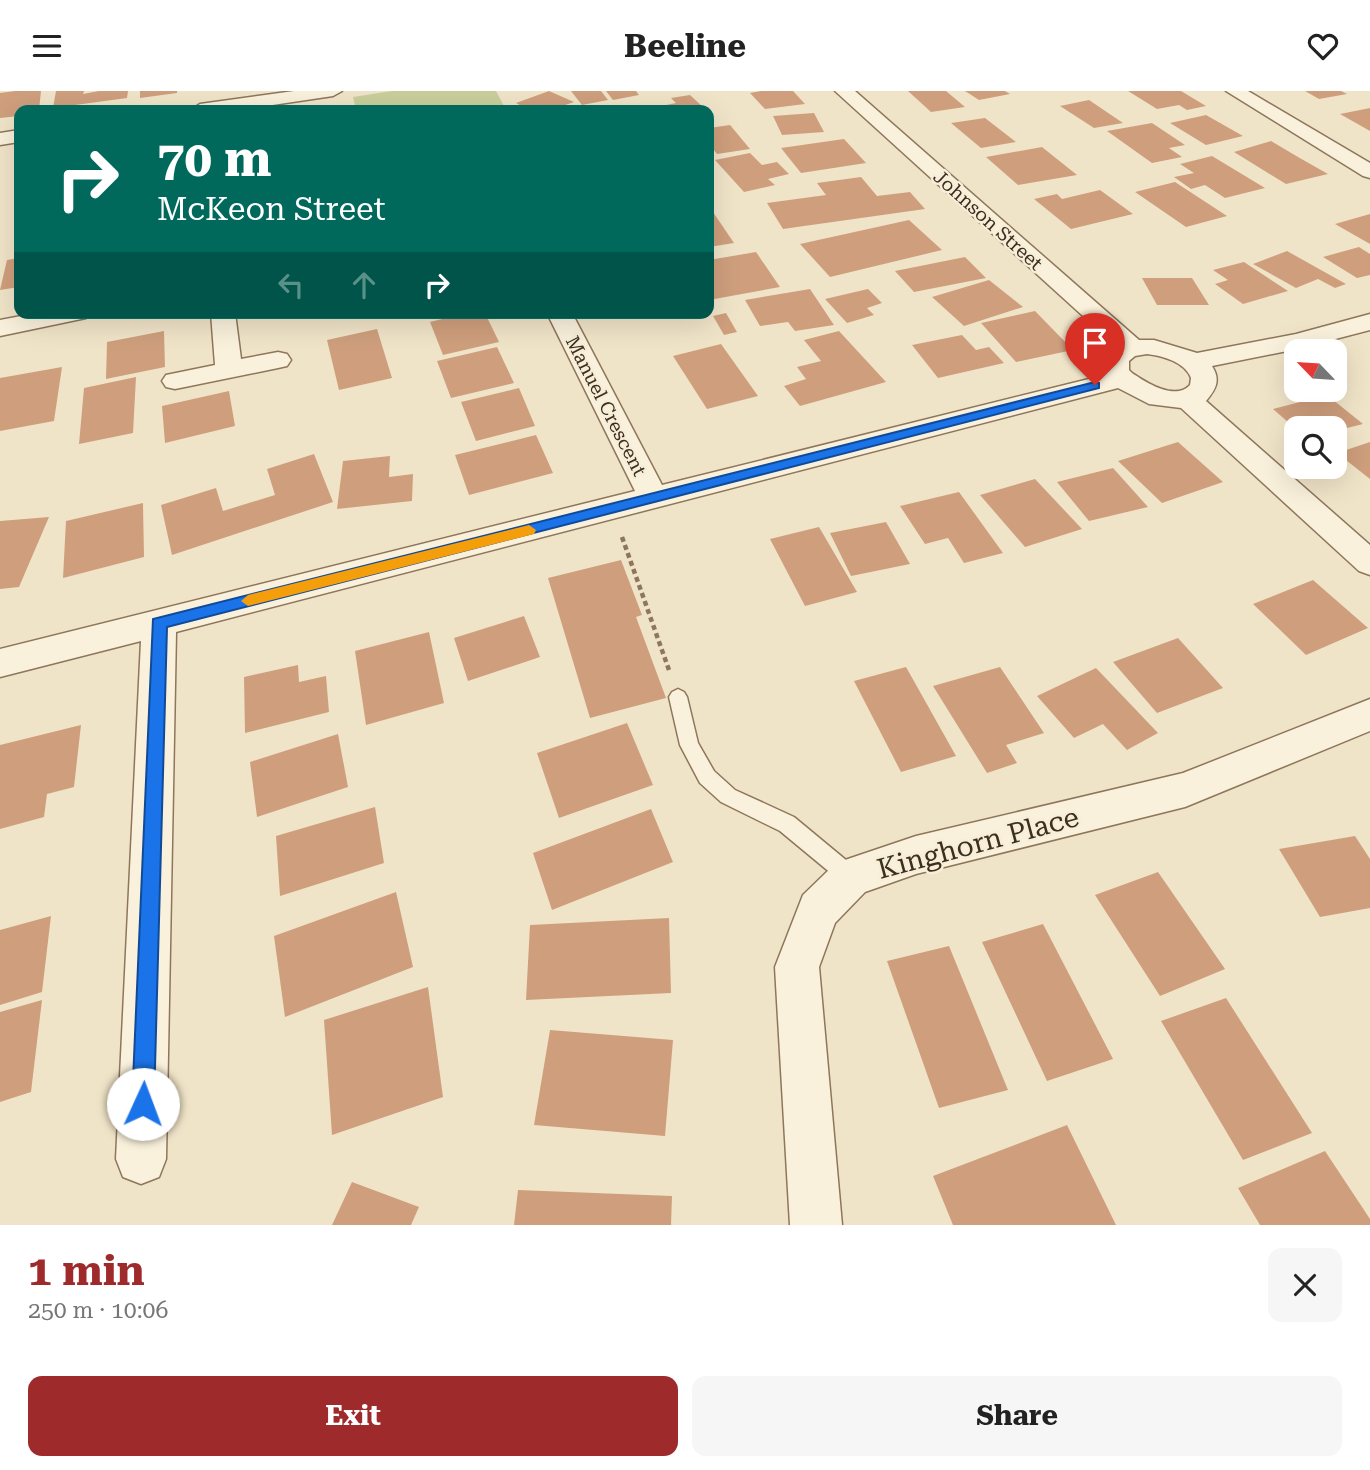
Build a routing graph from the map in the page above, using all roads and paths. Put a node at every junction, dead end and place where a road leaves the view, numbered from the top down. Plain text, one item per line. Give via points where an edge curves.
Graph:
1 (333, 91) edge
2 (844, 91) edge
3 (1236, 91) edge
4 (235, 105) edge
5 (1370, 172) edge
6 (47, 319) edge
7 (224, 319) edge
8 (562, 319) edge
9 (1370, 321) edge
10 (0, 328) edge
11 (1133, 348) junction
12 (278, 360) dead end
13 (1192, 362) junction
14 (229, 370) junction
15 (1121, 379) junction
16 (175, 381) dead end
17 (1186, 398) junction
18 (654, 498) junction
19 (609, 510) junction
20 (1370, 563) edge
21 (159, 623) junction
22 (0, 663) edge
23 (678, 697) joint
24 (1370, 715) edge
25 (850, 877) junction
26 (141, 1159) dead end
27 (816, 1225) edge

1 - 4 street
2 - 11 street, Johnson Street
3 - 5 street
6 - 10 street
7 - 14 street
8 - 18 street, Manuel Crescent
9 - 13 street
11 - 13 street via 1159,348
11 - 15 street via 1116,359
12 - 14 street
13 - 17 street via 1201,370 1203,386
14 - 16 street
15 - 17 street via 1144,394
15 - 18 street
17 - 20 street
18 - 19 street
19 - 21 street
19 - 23 path via 625,543
21 - 22 street
21 - 26 street
23 - 25 lane via 689,745 707,777 728,796 787,824
24 - 25 street, Kinghorn Place via 1185,790 916,855
25 - 27 street, Kinghorn Place via 818,909 797,967

